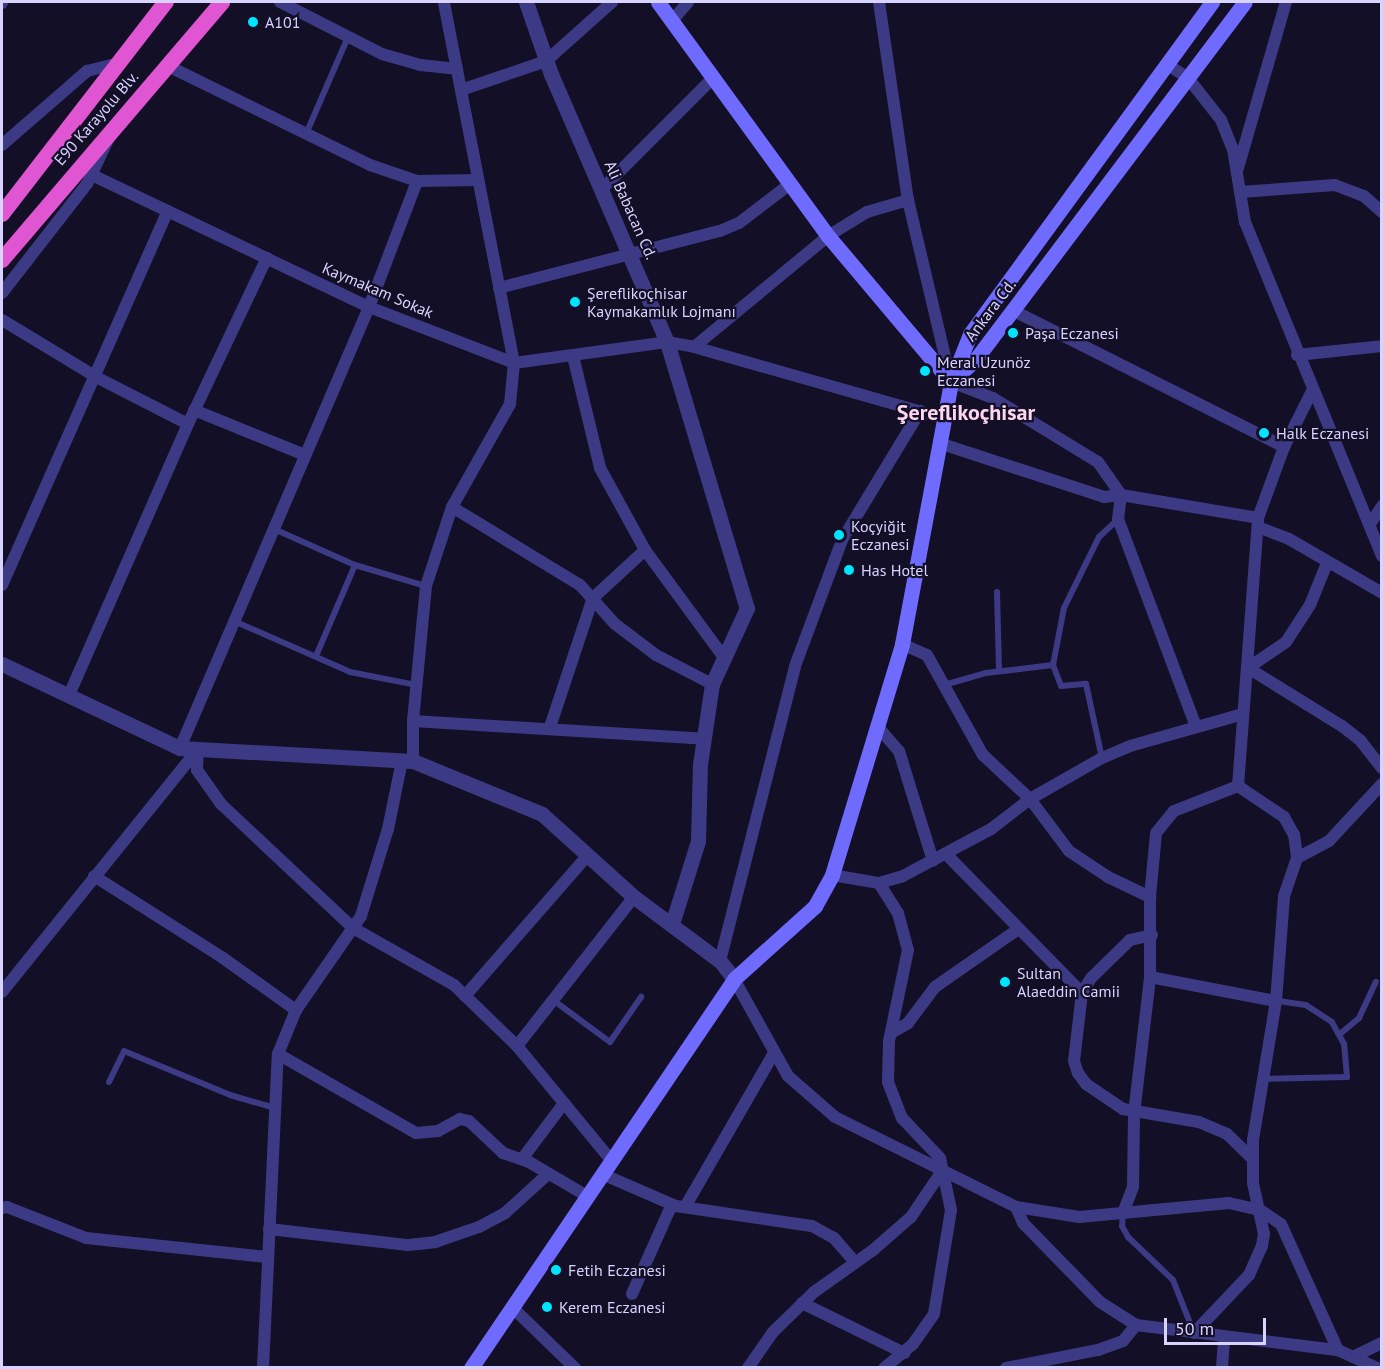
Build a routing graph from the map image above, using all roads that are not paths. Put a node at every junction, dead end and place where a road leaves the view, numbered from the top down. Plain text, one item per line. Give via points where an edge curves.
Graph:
1 (166, 2) edge
2 (222, 2) edge
3 (280, 2) edge
4 (444, 2) edge
5 (526, 2) edge
6 (612, 2) edge
7 (658, 2) edge
8 (688, 2) edge
9 (1212, 2) edge
10 (1245, 2) edge
11 (1286, 2) edge
12 (881, 3) edge
13 (672, 21) junction
14 (348, 37) junction
15 (546, 61) junction
16 (122, 62) junction
17 (166, 65) junction
18 (1168, 65) junction
19 (457, 69) junction
20 (712, 78) junction
21 (1188, 78) junction
22 (461, 90) junction
23 (112, 127) junction
24 (306, 134) junction
25 (2, 142) edge
26 (1237, 172) junction
27 (93, 175) junction
28 (478, 180) junction
29 (417, 181) junction
30 (790, 184) junction
31 (602, 189) junction
32 (1240, 192) junction
33 (908, 200) junction
34 (168, 211) junction
35 (1382, 212) edge
36 (2, 214) edge
37 (828, 236) junction
38 (632, 257) junction
39 (267, 258) junction
40 (2, 260) edge
41 (499, 288) junction
42 (2, 293) edge
43 (369, 307) junction
44 (1012, 310) junction
45 (2, 320) edge
46 (667, 342) junction
47 (1382, 346) edge
48 (694, 347) junction
49 (1297, 355) junction
50 (573, 356) junction
51 (514, 363) junction
52 (96, 377) junction
53 (951, 382) junction
54 (1312, 391) junction
55 (194, 410) junction
56 (920, 411) junction
57 (944, 418) junction
58 (188, 424) junction
59 (939, 443) junction
60 (1284, 447) junction
61 (305, 455) junction
62 (1121, 495) junction
63 (1382, 506) edge
64 (452, 507) junction
65 (1118, 519) junction
66 (1258, 522) junction
67 (1370, 524) junction
68 (274, 529) junction
69 (645, 550) junction
70 (1382, 556) edge
71 (1327, 562) junction
72 (355, 565) junction
73 (2, 585) edge
74 (426, 586) junction
75 (997, 592) dead end
76 (1382, 593) edge
77 (593, 598) junction
78 (234, 621) junction
79 (902, 644) junction
80 (315, 656) junction
81 (723, 656) junction
82 (2, 664) edge
83 (1053, 664) junction
84 (1248, 668) junction
85 (999, 671) junction
86 (712, 684) junction
87 (416, 685) junction
88 (944, 685) junction
89 (69, 695) junction
90 (1243, 714) junction
91 (413, 721) junction
92 (877, 726) junction
93 (550, 727) junction
94 (1196, 727) junction
95 (704, 739) junction
96 (180, 748) junction
97 (198, 749) junction
98 (1102, 758) junction
99 (408, 761) junction
100 (1382, 768) edge
101 (1382, 784) edge
102 (1238, 786) junction
103 (1030, 799) junction
104 (588, 855) junction
105 (947, 855) junction
106 (1297, 858) junction
107 (933, 861) junction
108 (832, 875) junction
109 (94, 876) junction
110 (879, 883) junction
111 (634, 897) junction
112 (1150, 897) junction
113 (672, 924) junction
114 (353, 928) junction
115 (1017, 930) junction
116 (1152, 935) junction
117 (720, 961) junction
118 (1150, 977) junction
119 (734, 979) junction
120 (1376, 982) dead end
121 (2, 992) edge
122 (1082, 993) junction
123 (465, 996) junction
124 (641, 997) dead end
125 (553, 1000) junction
126 (1276, 1001) junction
127 (296, 1011) junction
128 (891, 1033) junction
129 (1340, 1034) junction
130 (517, 1046) junction
131 (774, 1053) junction
132 (278, 1054) junction
133 (1263, 1079) junction
134 (109, 1082) dead end
135 (564, 1103) junction
136 (275, 1107) junction
137 (1134, 1114) junction
138 (1252, 1158) junction
139 (522, 1159) junction
140 (612, 1160) junction
141 (942, 1171) junction
142 (548, 1174) junction
143 (602, 1174) junction
144 (587, 1196) junction
145 (672, 1204) junction
146 (685, 1207) junction
147 (1016, 1207) junction
148 (2, 1208) edge
149 (1260, 1210) junction
150 (1123, 1213) junction
151 (269, 1229) junction
152 (268, 1257) junction
153 (854, 1261) junction
154 (632, 1294) dead end
155 (802, 1303) junction
156 (512, 1307) junction
157 (1136, 1325) junction
158 (1194, 1332) junction
159 (1224, 1338) junction
160 (1382, 1343) edge
161 (1338, 1350) junction
162 (904, 1353) junction
163 (1357, 1355) junction
164 (471, 1367) edge
165 (263, 1368) edge
166 (466, 1368) edge
167 (575, 1368) edge
168 (748, 1368) edge
169 (885, 1368) edge
170 (1006, 1368) edge
171 (1222, 1368) edge
172 (1377, 1368) edge

1 - 16 highway, E90 Karayolu Blv.
2 - 17 highway, E90 Karayolu Blv.
3 - 14 street
4 - 19 street
5 - 15 street, Ali Babacan Cd.
6 - 15 street
7 - 13 main road
8 - 13 street
9 - 18 main road, Ankara Cd.
10 - 21 main road, Ankara Cd.
11 - 26 street
12 - 33 street
13 - 20 main road
14 - 19 street via 401,60
14 - 24 lane
15 - 22 street
15 - 31 street, Ali Babacan Cd.
16 - 25 street via 87,71
16 - 36 highway, E90 Karayolu Blv.
17 - 23 highway, E90 Karayolu Blv.
17 - 24 street
18 - 21 street
18 - 53 main road, Ankara Cd. via 970,334
19 - 22 street
20 - 30 main road
20 - 31 street
21 - 26 street via 1221,120
21 - 44 main road, Ankara Cd.
22 - 28 street
23 - 27 street
23 - 40 highway, E90 Karayolu Blv.
24 - 29 street via 370,165
26 - 32 street
27 - 34 street, Kaymakam Sokak
27 - 42 street
28 - 29 street
28 - 41 street
29 - 43 street
30 - 37 main road
30 - 38 street via 739,223
31 - 38 street, Ali Babacan Cd.
32 - 35 street via 1335,185 1364,196
32 - 49 street via 1245,222
33 - 37 street via 867,212
33 - 53 street
34 - 39 street, Kaymakam Sokak
34 - 52 street
37 - 48 street
37 - 53 main road
38 - 41 street
38 - 46 street, Ali Babacan Cd.
39 - 43 street, Kaymakam Sokak
39 - 55 street
41 - 51 street
43 - 51 street, Kaymakam Sokak
43 - 61 street
44 - 53 main road, Ankara Cd. via 975,360
44 - 60 street
45 - 52 street
46 - 48 street, Kaymakam Sokak
46 - 50 street, Kaymakam Sokak
46 - 81 street, Ali Babacan Cd. via 747,608
47 - 49 street
48 - 56 street, Kaymakam Sokak
49 - 54 street
50 - 51 street, Kaymakam Sokak
50 - 69 street via 600,468
51 - 64 street via 510,404
52 - 58 street
52 - 73 street
53 - 57 main road
53 - 62 street via 993,398 1098,462
54 - 60 street
54 - 67 street
55 - 58 street
55 - 61 street
56 - 57 street, Kaymakam Sokak
56 - 117 street via 842,540 795,666
57 - 59 main road
58 - 89 street
59 - 62 street via 1104,497
59 - 79 main road
60 - 66 street
61 - 68 street
62 - 65 street
62 - 66 street
63 - 67 street
64 - 74 street
64 - 77 street via 580,585
65 - 83 lane via 1099,537 1064,608
65 - 94 street
66 - 71 street
66 - 84 street
67 - 70 street
68 - 72 lane
68 - 78 street
69 - 77 street
69 - 81 street
71 - 76 street
71 - 84 street via 1310,605 1286,642
72 - 74 lane
72 - 80 lane
74 - 87 street
75 - 85 lane
77 - 86 street via 615,624 656,655
77 - 93 street
78 - 80 lane
78 - 96 street
79 - 88 street via 927,656
79 - 92 main road
80 - 87 lane via 368,678
81 - 86 street
82 - 89 street
83 - 85 lane
83 - 98 lane via 1060,686 1086,684
84 - 90 street
84 - 100 street via 1342,726 1360,740
85 - 88 lane
86 - 95 street
87 - 91 street
88 - 103 street via 983,755
89 - 96 street
90 - 94 street
90 - 102 street
91 - 93 street
91 - 99 street
92 - 107 street via 899,752
92 - 108 main road
93 - 95 street
94 - 98 street
95 - 113 street via 698,841
96 - 97 street
97 - 99 street
97 - 109 street
97 - 114 street via 197,770 221,804
98 - 103 street
99 - 104 street via 542,814
99 - 114 street via 361,916
101 - 106 street via 1329,841
102 - 106 street via 1284,817 1294,835
102 - 112 street via 1174,811 1164,820 1154,842
103 - 105 street via 991,829
103 - 112 street via 1069,851 1108,877
104 - 111 street
104 - 123 street
105 - 107 street
105 - 115 street
106 - 126 street via 1284,896
107 - 110 street
108 - 110 street
108 - 119 main road via 815,906
109 - 121 street
109 - 127 street via 223,958
110 - 128 street via 898,913 908,950
111 - 113 street
111 - 125 street
112 - 116 street
113 - 117 street
114 - 123 street
114 - 127 street
115 - 122 street
115 - 128 street via 935,987 908,1023
116 - 118 street
116 - 122 street via 1130,940 1091,978
117 - 119 street
118 - 126 street
118 - 137 street
119 - 131 street
119 - 140 main road
120 - 129 lane via 1359,1018
122 - 137 street via 1074,1061 1078,1073 1086,1084
123 - 130 street
124 - 125 lane via 610,1042
125 - 130 street
126 - 129 lane via 1316,1009
126 - 133 street
127 - 132 street
128 - 141 street via 886,1064 894,1102 902,1118 940,1158
129 - 133 lane via 1347,1077
130 - 135 street
131 - 141 street via 788,1076 835,1118
131 - 146 street
132 - 136 street
132 - 139 street via 416,1133 430,1134 465,1119 503,1153
133 - 138 street
134 - 136 lane via 124,1052 230,1095
135 - 139 street
135 - 140 street
136 - 151 street
137 - 138 street via 1155,1113 1199,1122 1227,1134
137 - 150 street via 1133,1187
138 - 149 street
139 - 142 street
140 - 143 main road
141 - 147 street
141 - 153 street via 911,1217
141 - 162 street via 951,1223 938,1304 922,1335
142 - 144 street
142 - 151 street via 505,1213 435,1242 408,1245
143 - 144 main road
143 - 145 street
144 - 156 main road
145 - 146 street
145 - 154 street
146 - 153 street via 812,1226 834,1238
147 - 150 street via 1079,1217
147 - 157 street via 1023,1223 1100,1302
148 - 152 street via 86,1238
149 - 150 street via 1229,1203
149 - 158 street via 1264,1234 1255,1266
149 - 161 street via 1281,1224
150 - 158 lane via 1124,1232 1169,1274
151 - 152 street
152 - 165 street
153 - 155 street
155 - 162 street
155 - 168 street via 773,1332
156 - 164 main road
156 - 167 street
157 - 158 street
157 - 170 street via 1123,1341 1098,1350
158 - 159 street
159 - 161 street
159 - 171 street
160 - 163 street
161 - 163 street
162 - 169 street
163 - 172 street
164 - 166 street

